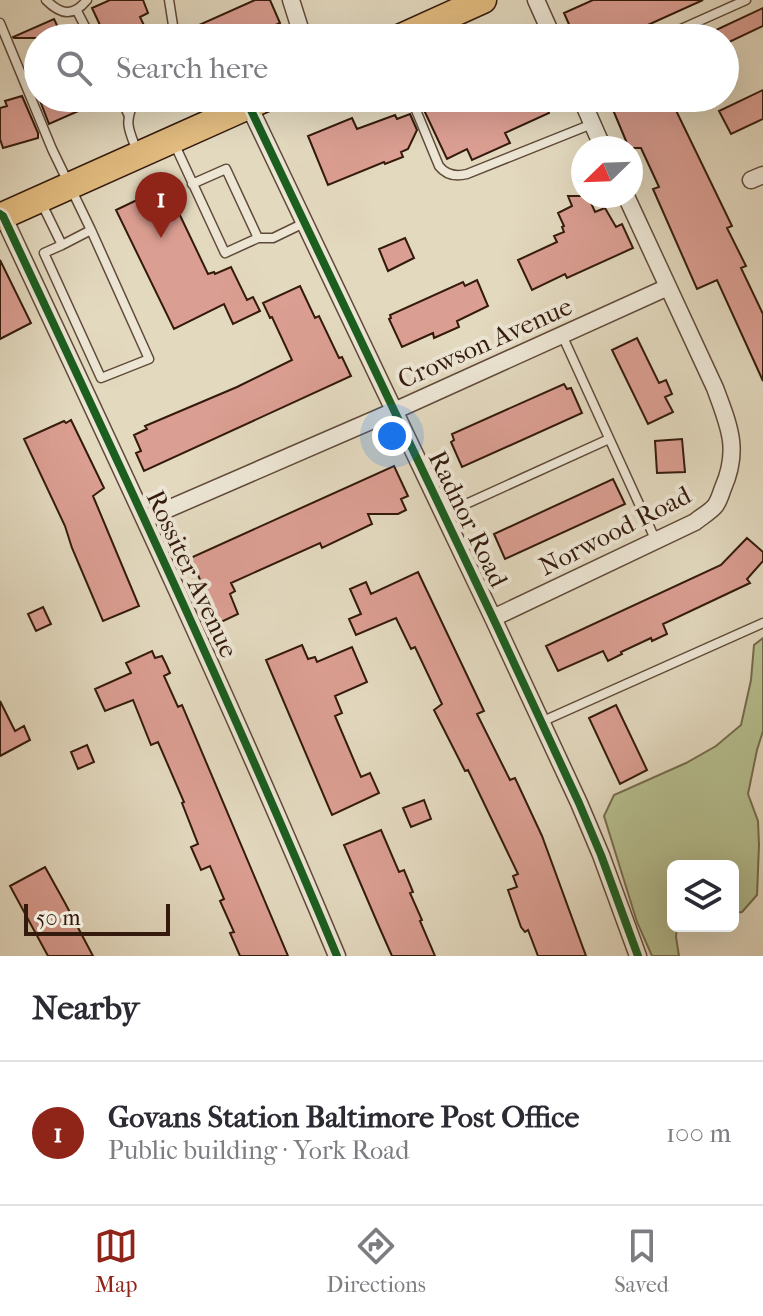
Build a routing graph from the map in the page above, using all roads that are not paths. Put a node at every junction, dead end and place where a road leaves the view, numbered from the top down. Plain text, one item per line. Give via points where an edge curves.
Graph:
1 (46, 0) edge
2 (87, 0) edge
3 (169, 0) edge
4 (291, 0) edge
5 (483, 0) edge
6 (536, 0) edge
7 (746, 0) edge
8 (77, 11) junction
9 (0, 23) edge
10 (84, 24) edge
11 (173, 24) edge
12 (299, 24) edge
13 (430, 24) edge
14 (547, 24) edge
15 (692, 24) edge
16 (24, 81) edge
17 (37, 112) edge
18 (235, 112) edge
19 (261, 112) edge
20 (417, 112) edge
21 (587, 112) edge
22 (128, 114) edge
23 (592, 124) junction
24 (598, 136) edge
25 (173, 140) junction
26 (139, 155) junction
27 (192, 184) junction
28 (70, 186) junction
29 (40, 200) junction
30 (632, 208) edge
31 (1, 215) edge
32 (304, 223) junction
33 (91, 230) junction
34 (258, 238) junction
35 (62, 245) junction
36 (668, 287) junction
37 (562, 335) junction
38 (394, 411) junction
39 (609, 439) junction
40 (444, 515) junction
41 (145, 519) junction
42 (656, 542) junction
43 (493, 618) junction
44 (763, 623) edge
45 (541, 722) junction
46 (337, 956) edge
47 (638, 956) edge

1 - 8 lane via 65,12
2 - 8 lane
3 - 11 lane
4 - 12 street
5 - 13 main road
6 - 14 street
7 - 15 lane
8 - 10 lane
9 - 16 lane
17 - 28 lane
18 - 25 main road
19 - 32 street, Radnor Road
20 - 23 lane via 439,166 455,176
21 - 23 street
22 - 26 lane via 127,126
23 - 24 street
25 - 26 main road
25 - 27 lane
26 - 28 main road
27 - 34 lane via 225,253
27 - 34 lane via 226,169
28 - 29 main road
28 - 33 lane
29 - 31 main road
29 - 35 lane
30 - 36 street
31 - 41 street, Rossiter Avenue
32 - 34 lane via 273,238
32 - 38 street, Radnor Road
33 - 35 lane
33 - 35 lane via 149,359 101,378 44,253
36 - 37 street, Crowson Avenue
36 - 42 street, Norwood Road via 715,388 733,459 715,506
37 - 38 street, Crowson Avenue
37 - 39 lane
38 - 40 street, Radnor Road
38 - 41 street, Crowson Avenue
39 - 40 lane
39 - 42 lane
40 - 43 street, Radnor Road
41 - 46 street, Rossiter Avenue
42 - 43 street, Norwood Road
43 - 45 street, Radnor Road
44 - 45 lane
45 - 47 street, Radnor Road via 601,855

